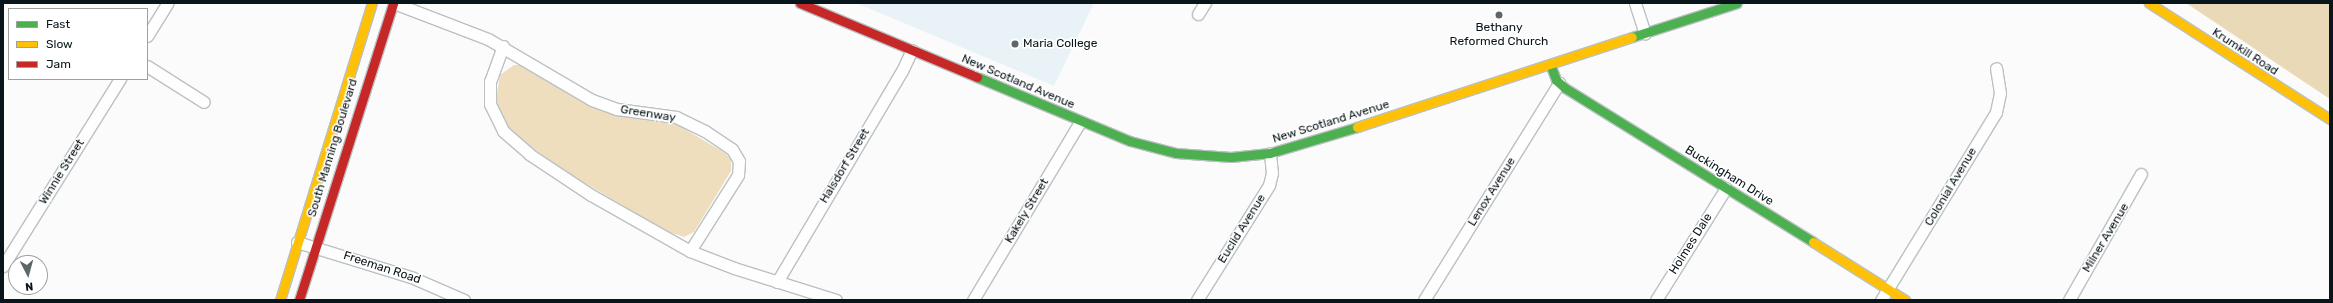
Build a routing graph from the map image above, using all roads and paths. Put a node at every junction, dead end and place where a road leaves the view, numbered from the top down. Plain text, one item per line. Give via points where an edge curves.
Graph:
1 (168, 3) edge
2 (372, 3) edge
3 (393, 3) edge
4 (800, 3) edge
5 (1204, 3) edge
6 (1635, 3) edge
7 (1738, 3) edge
8 (2148, 3) edge
9 (1198, 14) dead end
10 (1645, 33) junction
11 (148, 34) edge
12 (502, 46) junction
13 (912, 50) junction
14 (1550, 64) junction
15 (148, 67) edge
16 (1996, 68) dead end
17 (119, 80) edge
18 (1559, 84) junction
19 (204, 102) dead end
20 (2330, 120) edge
21 (1080, 122) junction
22 (1270, 153) junction
23 (2141, 174) dead end
24 (1726, 188) junction
25 (297, 242) junction
26 (314, 248) junction
27 (690, 251) junction
28 (3, 266) edge
29 (777, 282) junction
30 (1888, 289) junction
31 (280, 300) edge
32 (299, 300) edge
33 (464, 300) edge
34 (836, 300) edge
35 (973, 300) edge
36 (1197, 300) edge
37 (1424, 300) edge
38 (1656, 300) edge
39 (1881, 300) edge
40 (1905, 300) edge
41 (2069, 300) edge

1 - 11 street
2 - 25 street, South Manning Boulevard
3 - 12 street, Greenway via 470,31
3 - 26 street, South Manning Boulevard
4 - 13 street, New Scotland Avenue
5 - 9 street
6 - 10 street
7 - 10 street, New Scotland Avenue
8 - 20 street, Krumkill Road
10 - 14 street, New Scotland Avenue
12 - 27 street via 489,96 494,117 506,134 529,154 591,195
12 - 27 street, Greenway via 592,100 617,109 663,114 685,120 734,151 739,161 738,175
13 - 21 street, New Scotland Avenue
13 - 29 street, Halsdorf Street
14 - 18 street
14 - 22 street, New Scotland Avenue
15 - 19 street
16 - 30 street, Colonial Avenue via 2000,93 1996,112
17 - 28 street, Winnie Street
18 - 24 street, Buckingham Drive
18 - 37 street, Lenox Avenue
21 - 22 street, New Scotland Avenue via 1130,141 1176,153 1214,157
21 - 35 street, Kakely Street
22 - 36 street, Euclid Avenue via 1272,173 1269,185
23 - 41 street, Milner Avenue
24 - 30 street, Buckingham Drive
24 - 38 street, Holmes Dale
25 - 26 street, Freeman Road
25 - 31 street, South Manning Boulevard
26 - 32 street, South Manning Boulevard
26 - 33 street, Freeman Road via 411,277
27 - 29 street
29 - 34 street
30 - 39 street, Colonial Avenue
30 - 40 street, Buckingham Drive

